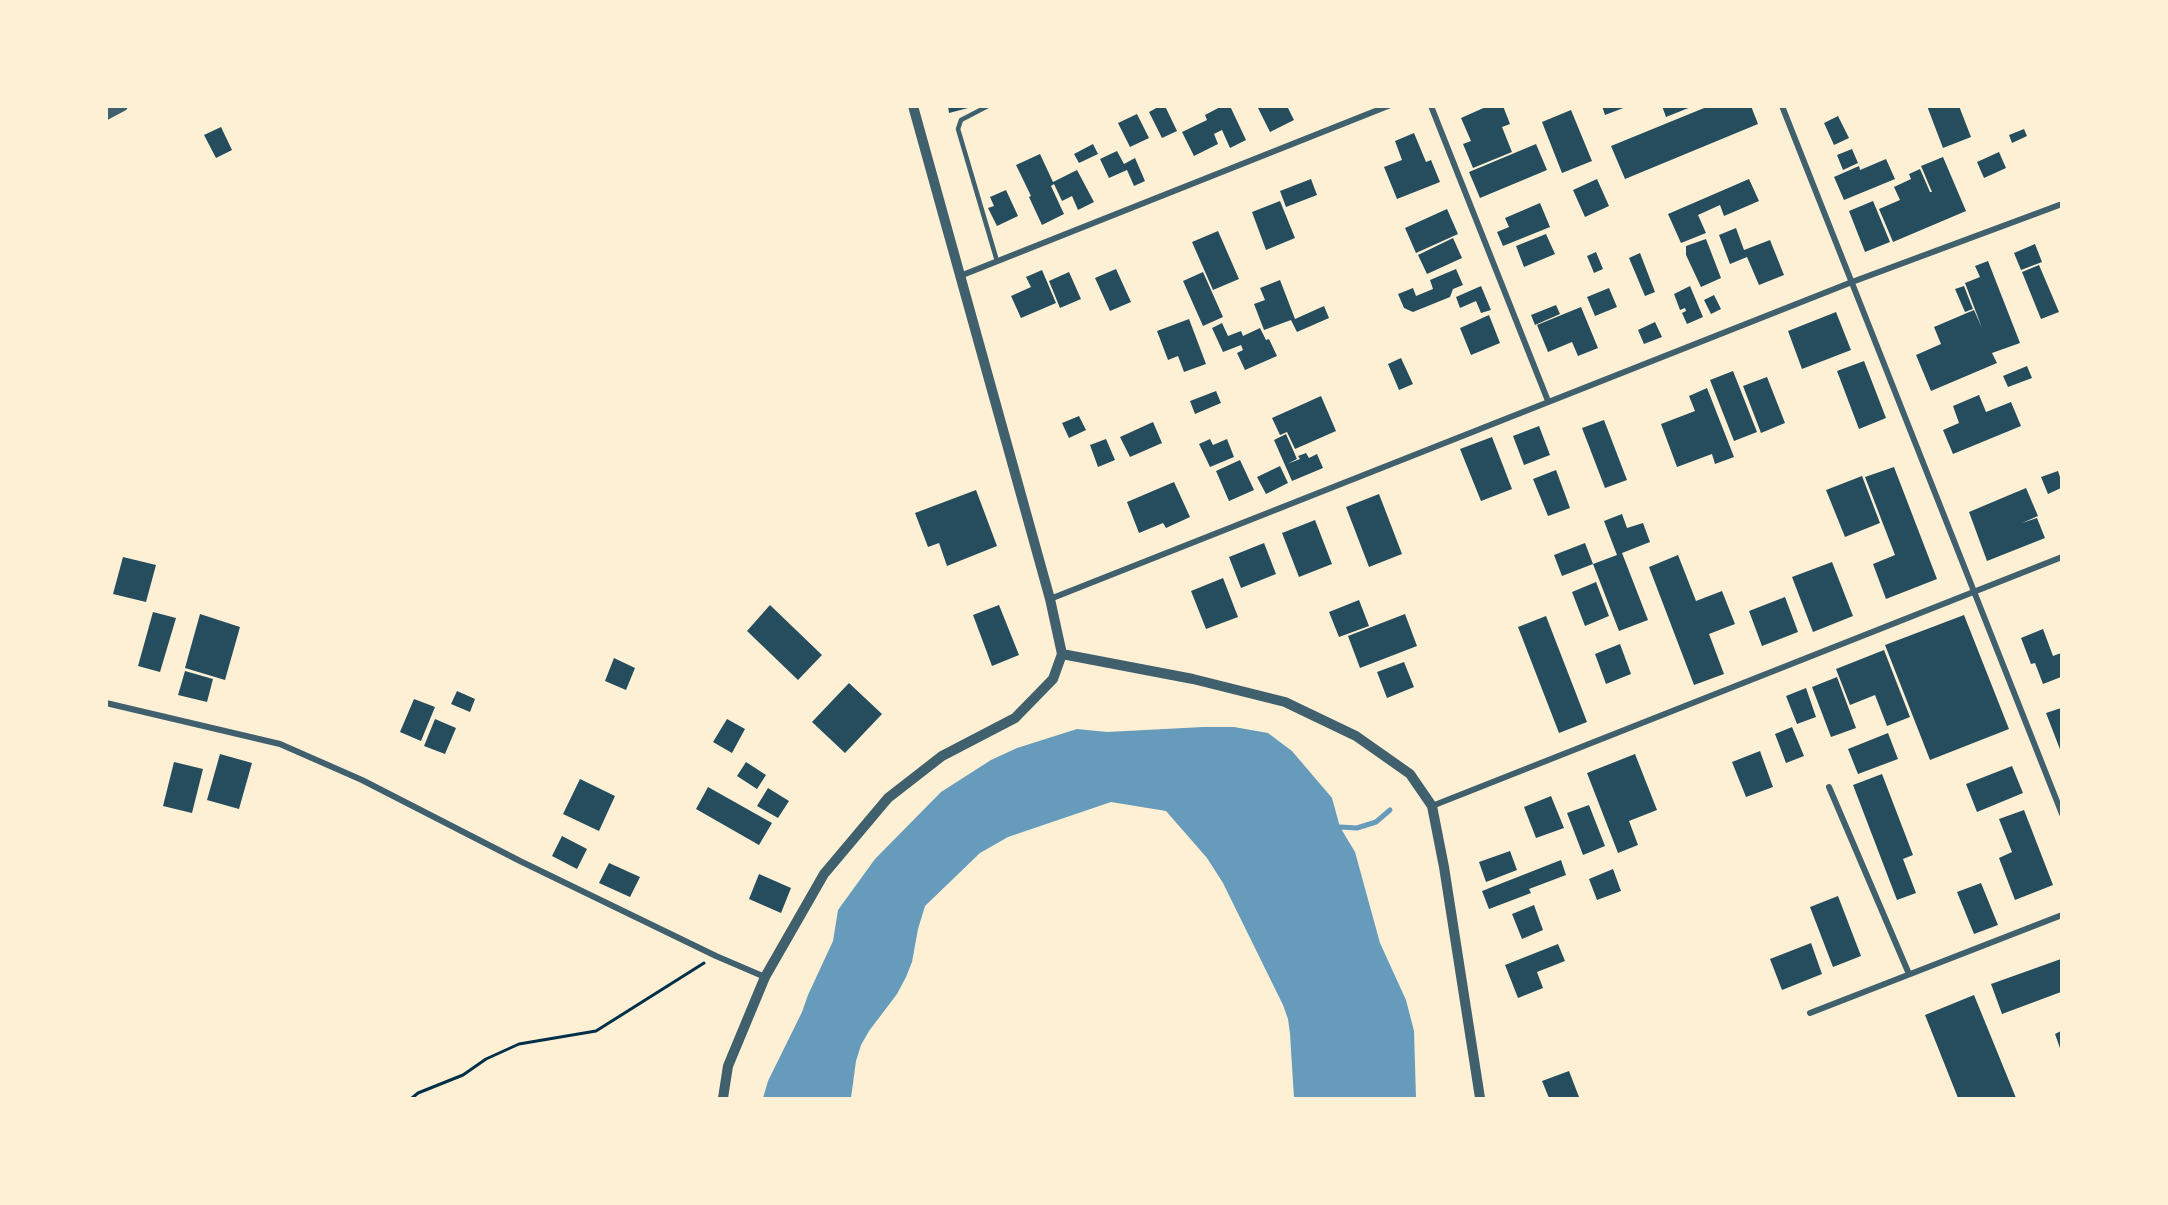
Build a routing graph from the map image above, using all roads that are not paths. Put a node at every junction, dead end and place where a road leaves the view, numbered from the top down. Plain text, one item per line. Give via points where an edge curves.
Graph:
1 (123, 106) edge
2 (913, 106) edge
3 (988, 106) edge
4 (1388, 106) edge
5 (1431, 106) edge
6 (1782, 106) edge
7 (106, 115) edge
8 (2061, 204) edge
9 (997, 261) junction
10 (960, 276) junction
11 (1852, 282) junction
12 (1548, 401) junction
13 (2061, 557) edge
14 (1974, 592) junction
15 (1050, 599) junction
16 (1062, 654) junction
17 (106, 703) edge
18 (1829, 788) dead end
19 (1432, 806) junction
20 (2061, 814) edge
21 (2061, 915) edge
22 (1909, 974) junction
23 (765, 977) junction
24 (1810, 1013) dead end
25 (723, 1098) edge
26 (1480, 1098) edge

1 - 7 street
2 - 10 street
3 - 9 lane via 962,120 958,129
4 - 9 street
5 - 12 street
6 - 11 street
8 - 11 street
9 - 10 street
10 - 15 street
11 - 12 street
11 - 14 street
12 - 15 street
13 - 14 street
14 - 19 street
14 - 20 street
15 - 16 street
16 - 19 street via 1193,679 1285,702 1356,736 1410,774
16 - 23 street via 1053,679 1015,718 942,756 888,798 824,874
17 - 23 street via 280,744 362,780 520,861
18 - 22 street
19 - 26 street
21 - 22 street
22 - 24 street
23 - 25 street via 728,1066

